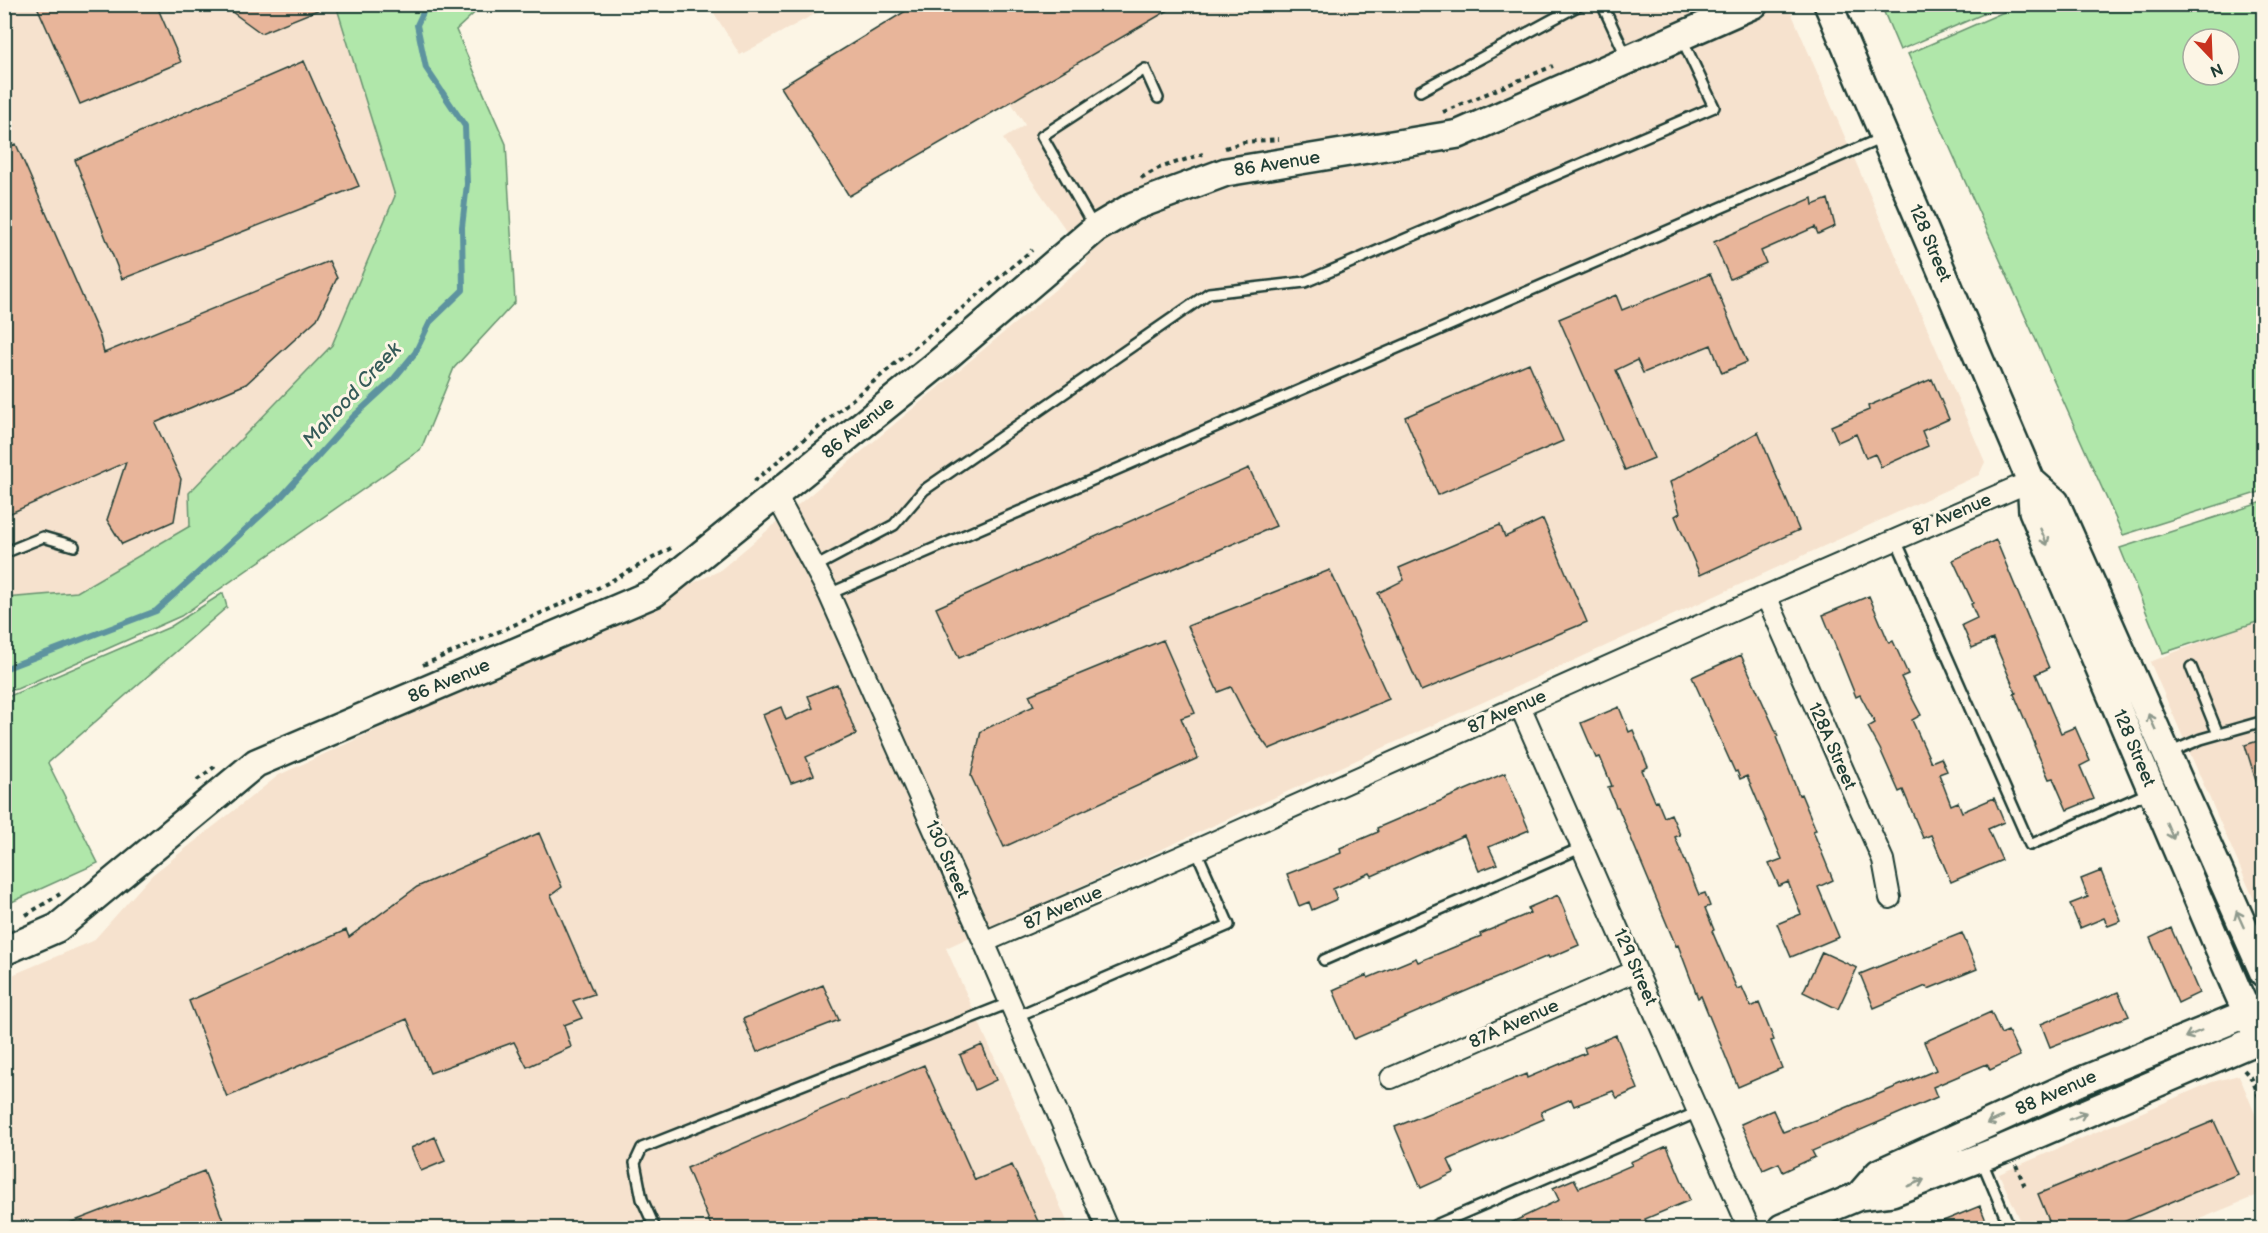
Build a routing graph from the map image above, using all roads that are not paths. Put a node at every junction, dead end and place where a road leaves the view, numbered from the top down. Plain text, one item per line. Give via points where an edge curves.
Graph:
1 (1581, 4) edge
2 (1602, 4) edge
3 (1755, 4) edge
4 (1828, 4) edge
5 (1681, 37) junction
6 (1628, 60) junction
7 (1420, 90) dead end
8 (1158, 98) dead end
9 (1884, 137) junction
10 (1095, 229) junction
11 (2031, 481) junction
12 (776, 495) junction
13 (1896, 540) junction
14 (74, 546) dead end
15 (4, 553) edge
16 (815, 567) junction
17 (830, 594) junction
18 (1766, 596) junction
19 (2191, 667) dead end
20 (1521, 706) junction
21 (2264, 721) edge
22 (2218, 734) junction
23 (2167, 754) junction
24 (2153, 791) junction
25 (1583, 848) junction
26 (1196, 850) junction
27 (1890, 898) dead end
28 (984, 942) junction
29 (4, 951) edge
30 (1324, 960) dead end
31 (1636, 971) junction
32 (2264, 973) edge
33 (1012, 1010) junction
34 (2256, 1010) edge
35 (2262, 1040) edge
36 (1391, 1078) dead end
37 (1698, 1112) junction
38 (1980, 1157) junction
39 (1859, 1196) junction
40 (1436, 1226) dead end
41 (655, 1228) edge
42 (1107, 1228) edge
43 (1749, 1228) edge
44 (1782, 1228) edge
45 (2010, 1228) edge

1 - 7 lane
2 - 6 lane
3 - 5 main road, 86 Avenue
4 - 9 main road, 128 Street
5 - 6 main road, 86 Avenue
5 - 16 lane via 1714,107 1305,282 1209,293 924,490 894,525
6 - 10 main road, 86 Avenue via 1459,134 1226,172 1132,207
8 - 10 lane via 1145,69 1042,136
9 - 11 main road, 128 Street
9 - 17 lane
10 - 12 main road, 86 Avenue
11 - 13 street, 87 Avenue
23 -> 11 main road, 128 Street via 2055,502
11 -> 24 main road, 128 Street via 2032,511
12 - 16 street, 130 Street
12 - 29 main road, 86 Avenue via 654,593 256,763 57,928
13 - 18 street, 87 Avenue
13 - 24 lane via 2030,845
14 - 15 lane via 43,537
16 - 17 street, 130 Street
17 - 28 street, 130 Street
18 - 20 street, 87 Avenue
18 - 27 street, 128A Street via 1883,860
19 - 22 lane
20 - 25 street, 129 Street
20 - 26 street, 87 Avenue
21 - 22 lane
22 - 23 lane
32 -> 23 main road, 128 Street
24 -> 34 main road, 128 Street
25 - 30 lane
25 - 31 street, 129 Street
26 - 28 street, 87 Avenue
26 - 33 lane via 1229,925
28 - 33 street, 130 Street
31 - 36 street, 87A Avenue
31 - 37 street, 129 Street
33 - 41 lane via 642,1148 635,1163 642,1199
33 - 42 street, 130 Street
34 - 35 main road, 128 Street
34 -> 39 main road, 88 Avenue via 2079,1082 1879,1173
38 -> 35 main road, 88 Avenue
37 - 40 lane
37 - 43 street, 129 Street
39 -> 38 main road, 88 Avenue via 1892,1192
38 - 45 lane
39 - 44 main road, 88 Avenue

